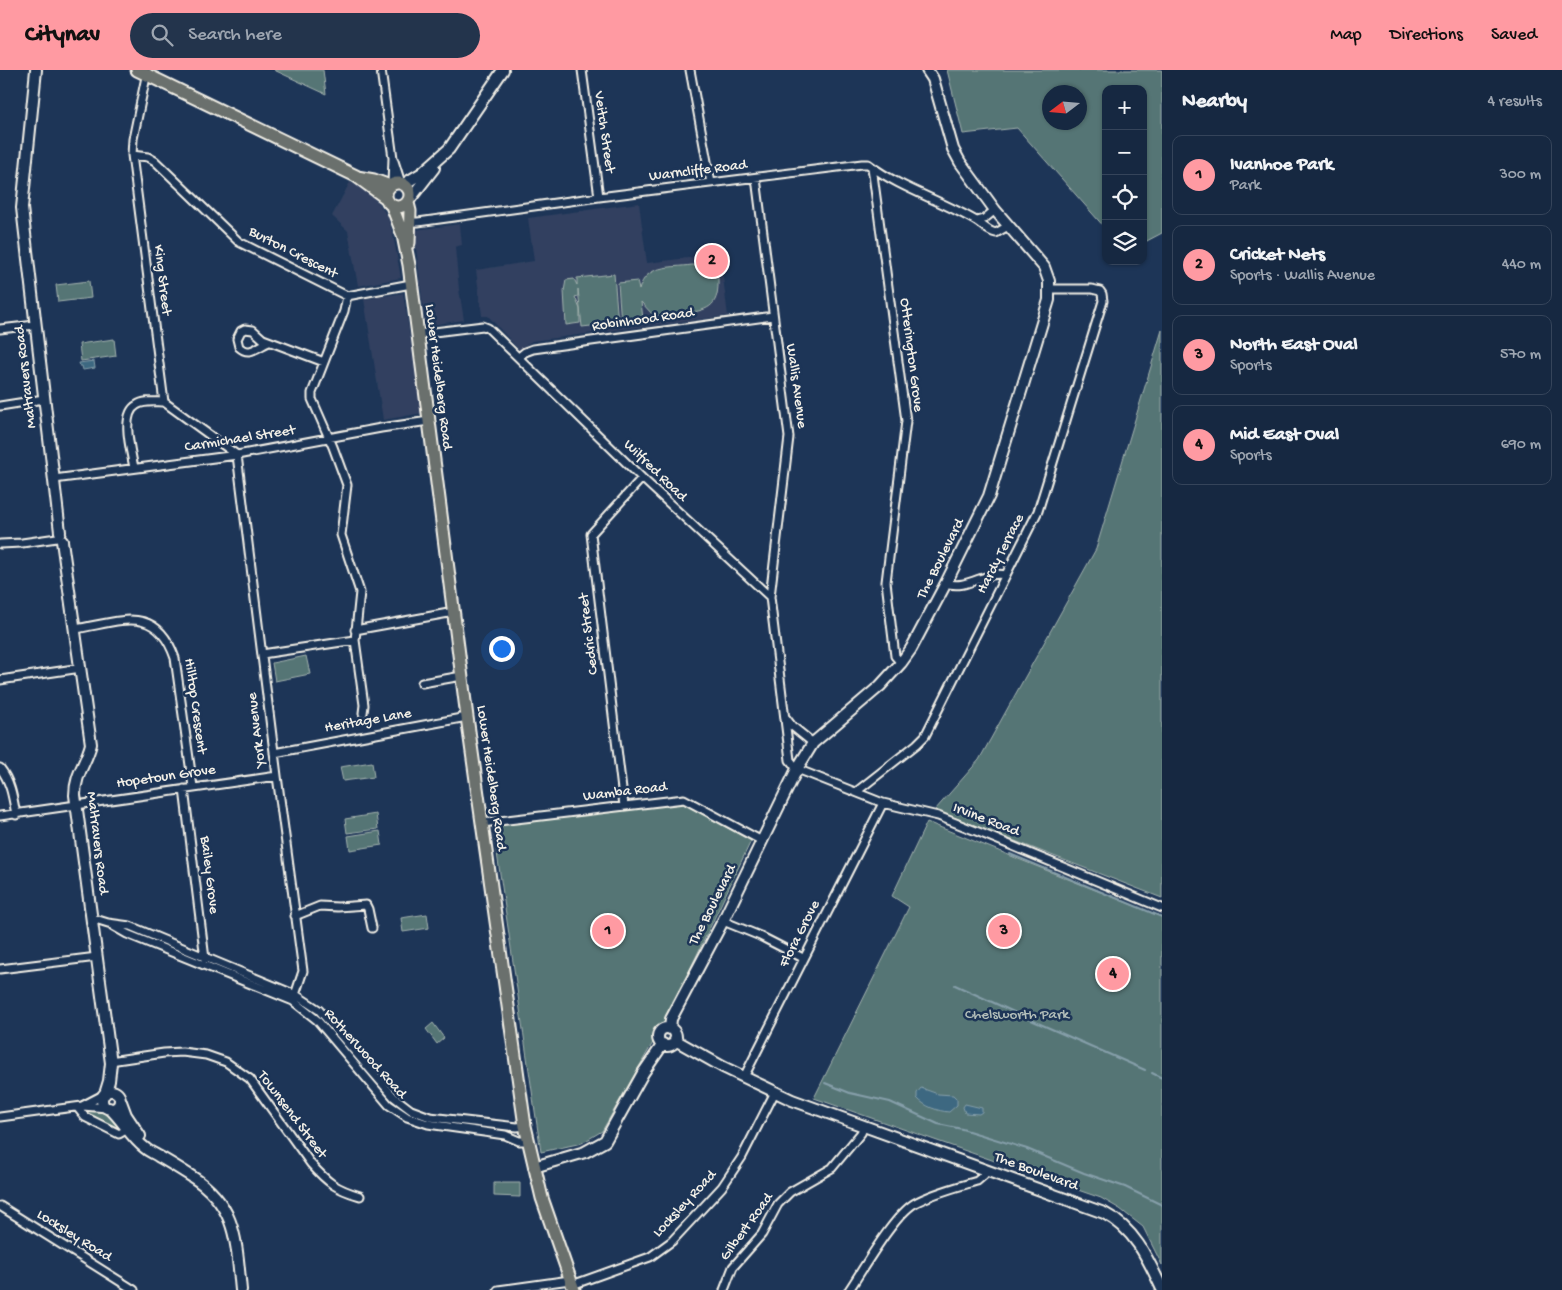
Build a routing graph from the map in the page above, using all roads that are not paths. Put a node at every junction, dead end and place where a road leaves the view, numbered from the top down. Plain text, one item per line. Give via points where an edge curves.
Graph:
1 (36, 70) edge
2 (381, 70) edge
3 (503, 70) edge
4 (582, 70) edge
5 (690, 70) edge
6 (927, 70) edge
7 (144, 71) edge
8 (132, 155) junction
9 (443, 155) junction
10 (872, 167) junction
11 (356, 176) junction
12 (756, 178) junction
13 (711, 183) junction
14 (397, 184) junction
15 (599, 197) junction
16 (409, 201) junction
17 (389, 202) junction
18 (996, 210) junction
19 (409, 222) junction
20 (977, 222) junction
21 (1008, 226) junction
22 (408, 265) junction
23 (411, 284) junction
24 (1050, 289) junction
25 (347, 296) junction
26 (773, 316) junction
27 (36, 325) junction
28 (0, 329) edge
29 (418, 334) junction
30 (269, 342) dead end
31 (519, 357) junction
32 (324, 362) junction
33 (44, 399) junction
34 (164, 402) junction
35 (0, 406) edge
36 (429, 422) junction
37 (329, 438) junction
38 (237, 455) junction
39 (134, 468) junction
40 (642, 478) junction
41 (54, 479) junction
42 (60, 537) junction
43 (0, 544) edge
44 (1005, 574) junction
45 (946, 583) junction
46 (770, 598) junction
47 (454, 612) junction
48 (75, 628) junction
49 (356, 630) junction
50 (355, 640) junction
51 (262, 654) junction
52 (901, 663) junction
53 (81, 668) junction
54 (462, 676) junction
55 (0, 680) edge
56 (422, 683) dead end
57 (363, 713) dead end
58 (467, 717) junction
59 (785, 717) junction
60 (814, 743) junction
61 (274, 752) junction
62 (0, 768) edge
63 (797, 769) junction
64 (277, 776) junction
65 (193, 787) junction
66 (184, 788) junction
67 (856, 792) junction
68 (883, 803) junction
69 (76, 804) junction
70 (624, 806) junction
71 (16, 814) junction
72 (0, 816) edge
73 (482, 824) junction
74 (762, 841) junction
75 (1162, 908) edge
76 (295, 916) junction
77 (92, 918) junction
78 (723, 921) junction
79 (372, 928) dead end
80 (97, 957) junction
81 (803, 958) junction
82 (205, 961) junction
83 (0, 969) edge
84 (295, 998) junction
85 (670, 1029) junction
86 (675, 1040) junction
87 (663, 1044) junction
88 (111, 1062) junction
89 (744, 1077) junction
90 (775, 1092) junction
91 (105, 1094) junction
92 (119, 1096) junction
93 (79, 1106) junction
94 (108, 1108) junction
95 (0, 1117) edge
96 (525, 1126) junction
97 (864, 1126) junction
98 (126, 1130) junction
99 (528, 1141) junction
100 (156, 1154) junction
101 (534, 1167) junction
102 (986, 1170) junction
103 (360, 1196) dead end
104 (0, 1206) edge
105 (572, 1285) edge
106 (1162, 1289) edge
107 (134, 1290) edge
108 (241, 1290) edge
109 (498, 1290) edge
110 (724, 1290) edge
111 (849, 1290) edge

1 - 27 street, Maltravers Road via 22,208
2 - 14 street
3 - 9 street
4 - 15 street, Veitch Street
5 - 13 street
6 - 18 street via 933,79 953,149
7 - 8 street, King Street
7 - 11 main road
8 - 25 street, Burton Crescent via 155,161 239,242
8 - 34 street, King Street
9 - 14 street via 422,173
9 - 16 street
10 - 12 street, Warncliffe Road via 862,164
10 - 20 street, Warncliffe Road
10 - 52 street, Otterington Grove via 906,421 886,582 896,656
11 - 14 main road
11 - 17 main road
12 - 13 street, Warncliffe Road
12 - 26 street, Wallis Avenue
13 - 15 street, Warncliffe Road
14 - 16 main road via 408,188
14 - 17 main road via 386,191
15 - 19 street, Warncliffe Road
16 - 17 main road via 401,207
16 - 19 main road, Lower Heidelberg Road
17 - 22 main road, Lower Heidelberg Road via 403,235
18 - 20 street
18 - 21 street
19 - 22 main road, Lower Heidelberg Road
20 - 21 street, Warncliffe Road via 996,233
21 - 24 street via 1044,267
22 - 23 main road, Lower Heidelberg Road
23 - 25 street, Burton Crescent
23 - 29 main road, Lower Heidelberg Road
24 - 44 street, Hardy Terrace via 1092,289 1100,291 1103,301 1038,510
24 - 45 street, The Boulevard via 989,496
25 - 32 street
26 - 31 street, Robinhood Road via 533,350
26 - 46 street, Wallis Avenue via 789,437
27 - 28 street
27 - 33 street, Maltravers Road
29 - 31 street, Wilfred Road via 483,326
29 - 36 main road, Lower Heidelberg Road
30 - 32 street
31 - 40 street, Wilfred Road
32 - 37 street via 312,399
33 - 35 street
33 - 41 street, Maltravers Road
34 - 38 street
34 - 39 street via 137,404 129,412
36 - 37 street, Carmichael Street
36 - 47 main road, Lower Heidelberg Road
37 - 38 street, Carmichael Street
37 - 49 street via 347,486 341,535 360,592
38 - 39 street, Carmichael Street
38 - 51 street, York Avenue
39 - 41 street, Carmichael Street
40 - 46 street, Wilfred Road
40 - 70 street, Cedric Street via 591,534
41 - 42 street, Maltravers Road
42 - 43 street
42 - 48 street, Maltravers Road
44 - 45 street via 954,586
44 - 67 street, Hardy Terrace via 925,736
45 - 52 street, The Boulevard
46 - 59 street
47 - 49 street
47 - 54 main road, Lower Heidelberg Road
48 - 53 street, Maltravers Road
48 - 65 street, Hilltop Crescent via 131,619 148,622 169,643 175,658
49 - 50 street
50 - 51 street
50 - 57 street
51 - 61 street, York Avenue
52 - 60 street, The Boulevard via 880,686
53 - 55 street
53 - 69 street, Maltravers Road via 91,744 77,776
54 - 56 street
54 - 58 main road, Lower Heidelberg Road
58 - 61 street, Heritage Lane
58 - 73 main road, Lower Heidelberg Road
59 - 60 street
59 - 63 street via 790,760
60 - 63 street, The Boulevard
61 - 64 street, York Avenue
62 - 71 street via 11,788
63 - 67 street, Irvine Road
63 - 74 street, The Boulevard
64 - 65 street, Hopetoun Grove
64 - 76 street, York Avenue
65 - 66 street, Hopetoun Grove
66 - 69 street, Hopetoun Grove
66 - 82 street, Bailey Grove
67 - 68 street, Irvine Road
68 - 75 street, Irvine Road via 938,816
68 - 81 street, Flora Grove
69 - 71 street, Hopetoun Grove
69 - 77 street, Maltravers Road
70 - 73 street, Wamba Road
70 - 74 street, Wamba Road via 684,799
71 - 72 street, Hopetoun Grove
73 - 96 main road, Lower Heidelberg Road
74 - 78 street, The Boulevard
76 - 79 street via 320,906 366,905
76 - 84 street, York Avenue via 303,971
77 - 80 street, Maltravers Road
77 - 82 street, Rotherwood Road via 127,934
78 - 81 street
78 - 85 street, The Boulevard via 671,1019
80 - 83 street
80 - 88 street, Maltravers Road
81 - 89 street, Flora Grove
82 - 84 street, Rotherwood Road
84 - 96 street, Rotherwood Road via 319,1010 394,1097 411,1110 430,1117
84 - 99 street, Rotherwood Road via 390,1105 407,1117 428,1124
85 - 86 street via 676,1035
85 - 87 street via 660,1032 659,1040
86 - 87 street via 669,1046
86 - 89 street, The Boulevard
87 - 101 street via 643,1072 605,1141 585,1152
88 - 91 street, Maltravers Road
88 - 92 street, Maltravers Road
88 - 103 street, Townsend Street via 182,1052 226,1062 250,1079 320,1175 339,1190
89 - 90 street, The Boulevard
90 - 97 street, The Boulevard
90 - 105 street, Locksley Road via 742,1157 722,1187 672,1241 650,1257
91 - 92 street via 112,1091
91 - 93 street
91 - 94 street via 103,1102
92 - 94 street via 117,1107
92 - 100 street, Maltravers Road via 129,1120
93 - 94 street
93 - 95 street
93 - 98 street via 85,1116 119,1134
94 - 98 street, Maltravers Road
96 - 99 main road, Lower Heidelberg Road
97 - 102 street, The Boulevard
97 - 110 street, Gilbert Road via 832,1168 790,1192 778,1204 762,1234 733,1267
98 - 100 street, Maltravers Road via 144,1148
99 - 101 main road, Lower Heidelberg Road
100 - 108 street, Maltravers Road via 205,1186 225,1208 234,1237
101 - 105 main road, Lower Heidelberg Road
102 - 106 street, The Boulevard via 1114,1218 1134,1236
102 - 111 street via 984,1176 977,1180 924,1199 906,1210
104 - 107 street, Locksley Road
105 - 109 street, Locksley Road

